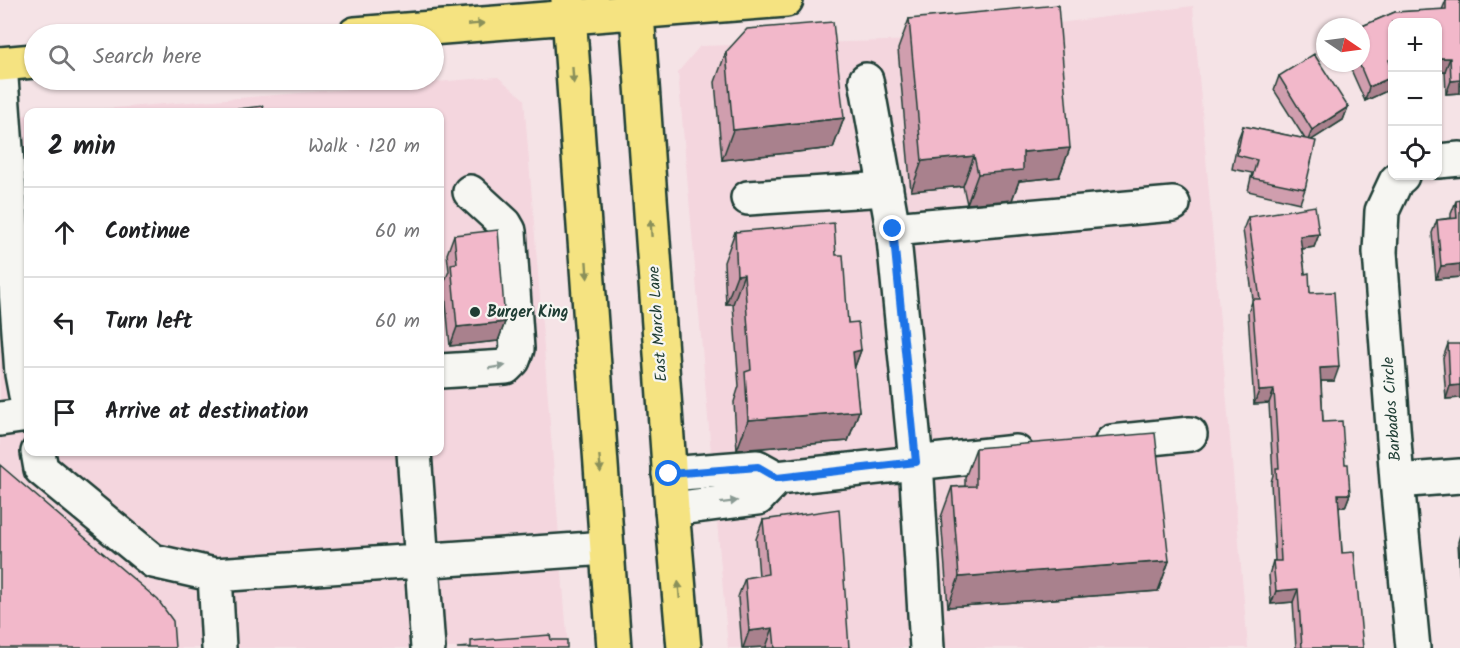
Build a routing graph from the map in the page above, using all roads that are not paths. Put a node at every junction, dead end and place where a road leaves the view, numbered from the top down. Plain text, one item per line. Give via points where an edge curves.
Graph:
1 (786, 0) edge
2 (636, 6) edge
3 (569, 8) edge
4 (437, 24) edge
5 (24, 62) edge
6 (0, 64) edge
7 (866, 80) dead end
8 (1460, 159) edge
9 (1442, 161) edge
10 (1397, 180) edge
11 (886, 189) junction
12 (470, 192) dead end
13 (748, 198) dead end
14 (1173, 204) dead end
15 (893, 229) junction
16 (15, 259) edge
17 (24, 360) edge
18 (444, 371) edge
19 (24, 416) edge
20 (0, 419) edge
21 (1190, 434) dead end
22 (1083, 445) edge
23 (1047, 449) edge
24 (39, 456) edge
25 (414, 456) edge
26 (916, 462) junction
27 (669, 474) junction
28 (1460, 476) edge
29 (777, 478) junction
30 (1397, 481) junction
31 (672, 509) junction
32 (606, 548) junction
33 (421, 561) junction
34 (215, 575) junction
35 (219, 648) edge
36 (428, 648) edge
37 (614, 648) edge
38 (684, 648) edge
39 (927, 648) edge
40 (1413, 648) edge

1 - 2 main road
2 - 3 main road
27 -> 2 main road, East March Lane
4 -> 3 main road
3 -> 32 main road
5 - 6 main road
6 - 16 street
7 - 11 street
8 - 9 street
10 - 30 street, Barbados Circle via 1382,211 1380,252
11 - 13 street
11 - 15 street
18 -> 12 street via 506,367 517,349 509,231
14 - 15 street
15 - 26 street
16 - 17 street
19 - 20 street
21 - 22 street
23 - 26 street
24 - 34 street via 41,469 153,561
25 - 33 street
26 - 29 street
26 - 39 street
27 - 29 street via 758,467
27 - 31 main road, East March Lane
28 - 30 street
31 -> 29 street via 758,498
30 - 40 street, Barbados Circle
38 -> 31 main road, East March Lane
32 - 33 street
32 - 37 main road
33 - 34 street
33 - 36 street
34 - 35 street

